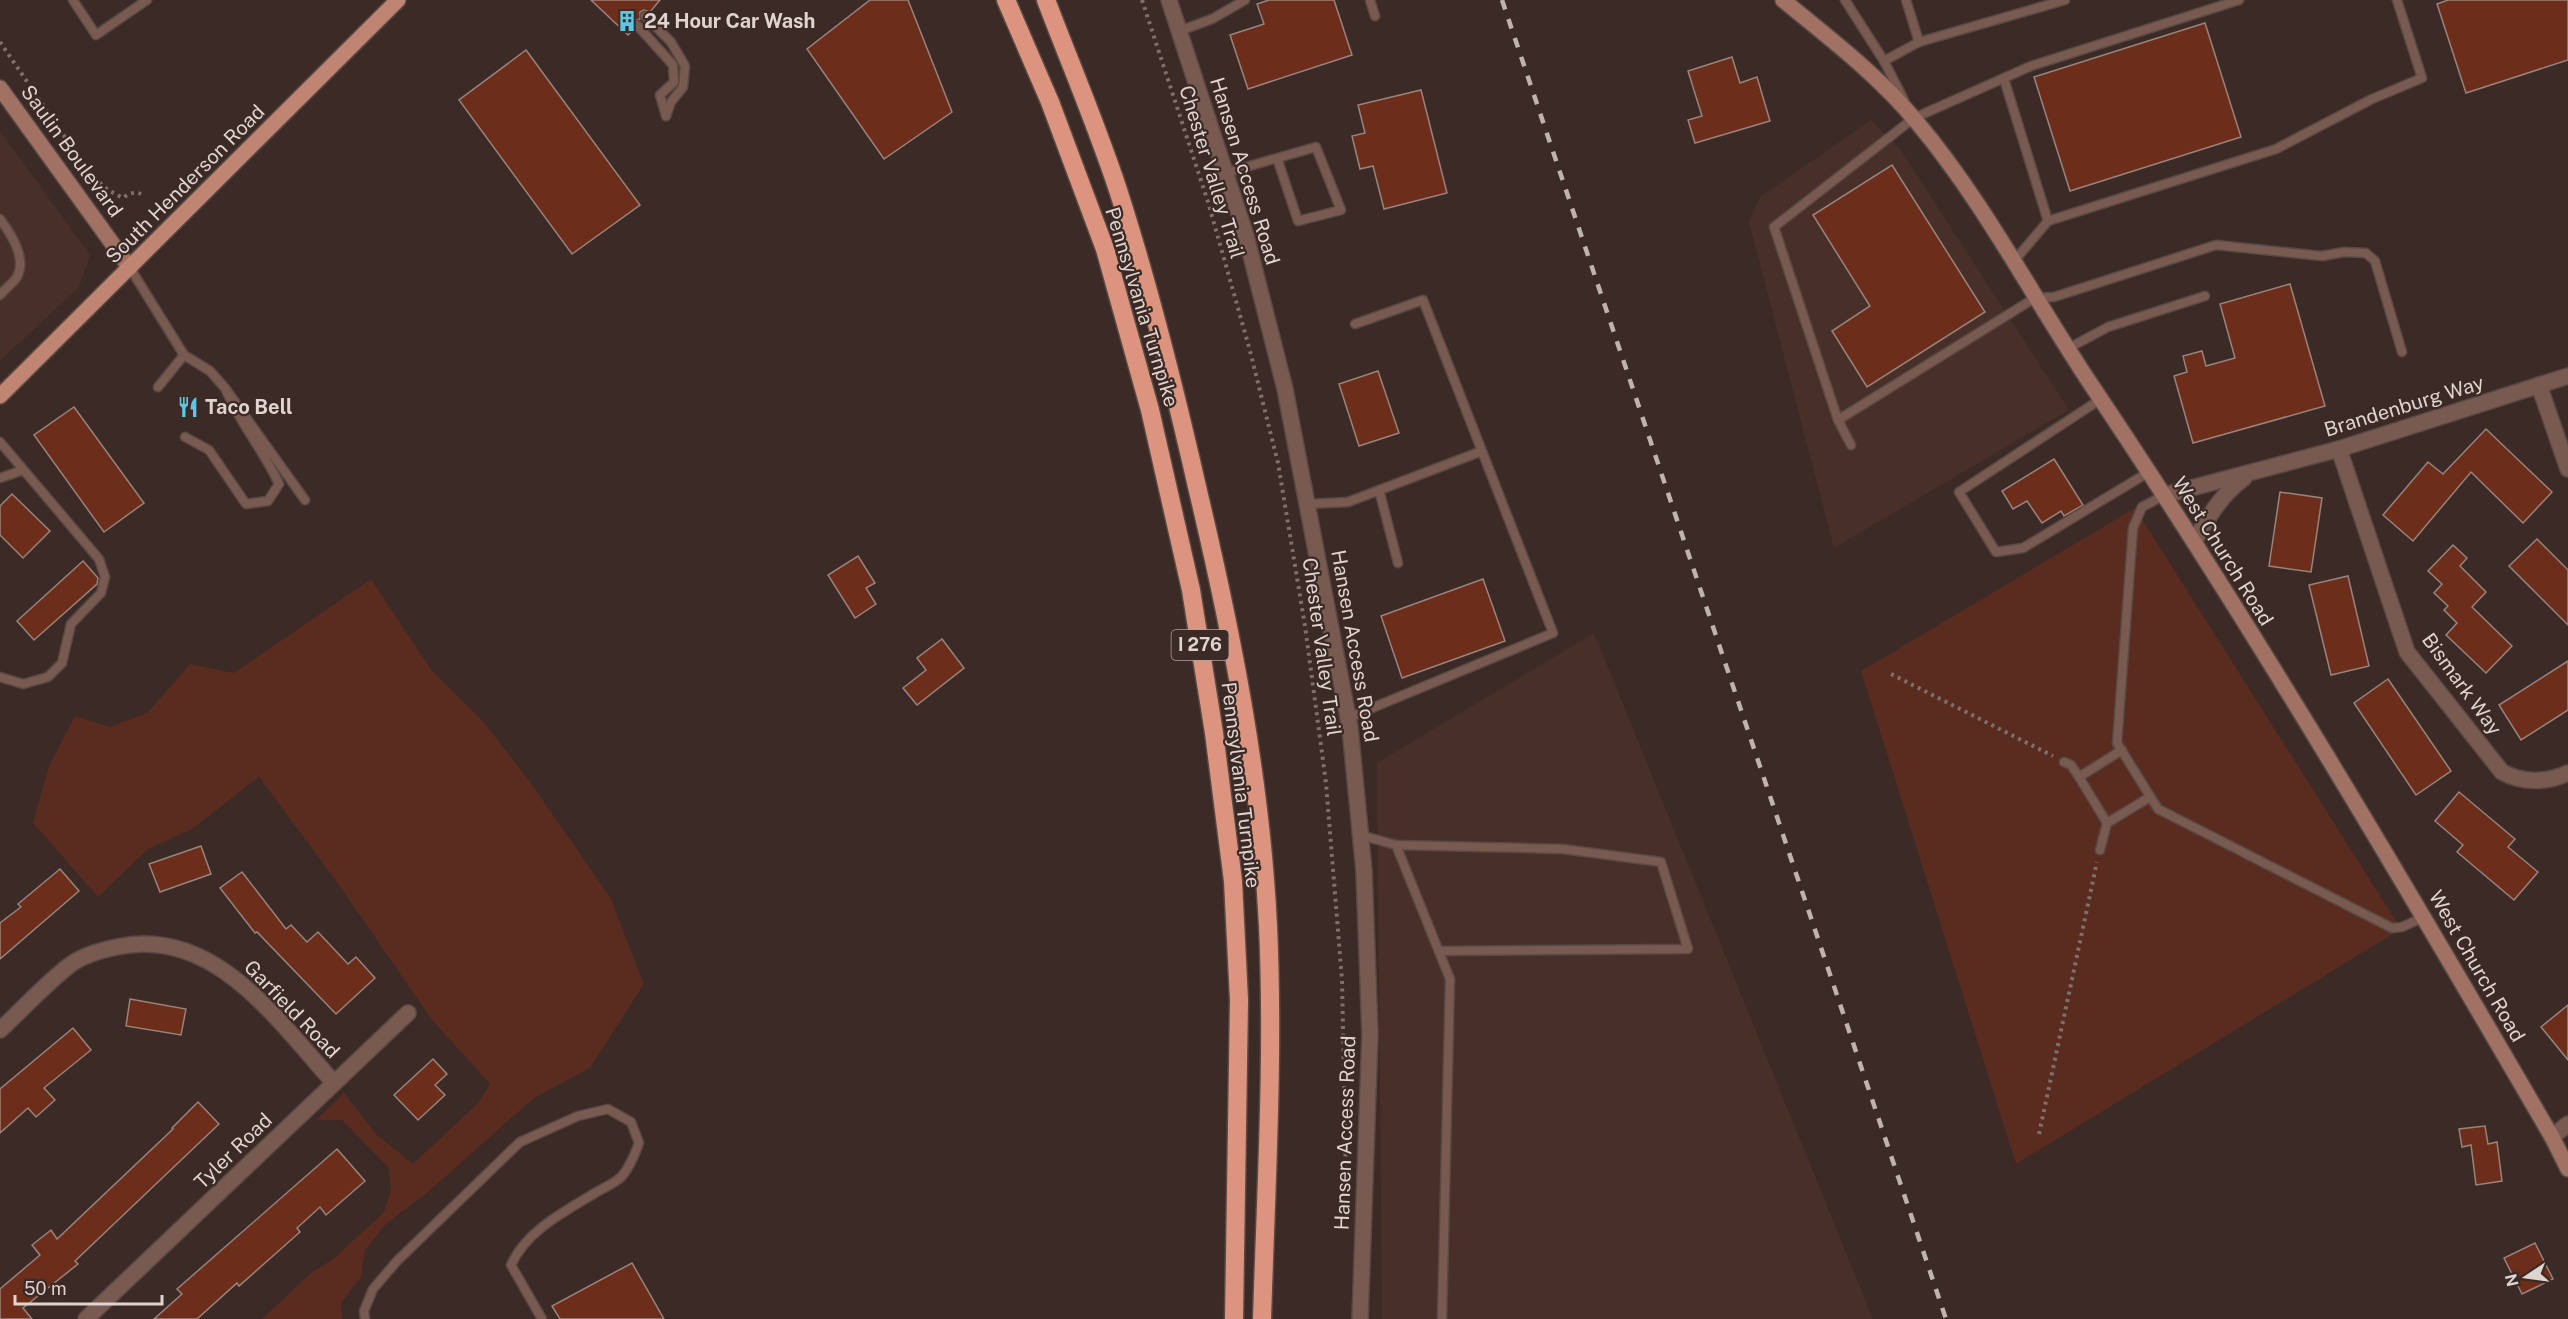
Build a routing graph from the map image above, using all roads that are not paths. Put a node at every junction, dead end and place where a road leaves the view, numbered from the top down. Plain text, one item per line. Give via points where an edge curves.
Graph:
1 (73, 0) edge
2 (147, 0) edge
3 (398, 0) edge
4 (1006, 0) edge
5 (1046, 0) edge
6 (1169, 0) edge
7 (1245, 0) edge
8 (1370, 0) edge
9 (1783, 0) edge
10 (1845, 0) edge
11 (1906, 0) edge
12 (2065, 0) edge
13 (2239, 0) edge
14 (2397, 0) edge
15 (645, 16) dead end
16 (1375, 16) dead end
17 (637, 25) dead end
18 (1179, 32) junction
19 (1918, 42) junction
20 (1884, 61) junction
21 (2004, 79) junction
22 (0, 88) edge
23 (1914, 118) junction
24 (1277, 158) junction
25 (1225, 173) junction
26 (0, 219) edge
27 (2048, 221) junction
28 (2015, 260) junction
29 (130, 268) junction
30 (0, 295) edge
31 (2205, 296) dead end
32 (2035, 298) junction
33 (1355, 324) dead end
34 (2067, 349) junction
35 (2402, 352) dead end
36 (184, 355) junction
37 (2568, 375) edge
38 (2539, 385) junction
39 (158, 387) dead end
40 (225, 388) junction
41 (0, 396) edge
42 (2101, 399) junction
43 (1838, 420) junction
44 (185, 437) dead end
45 (0, 442) edge
46 (1851, 445) dead end
47 (2339, 449) junction
48 (1482, 450) junction
49 (2568, 469) edge
50 (23, 470) junction
51 (2150, 472) junction
52 (2252, 472) junction
53 (0, 478) edge
54 (1379, 490) junction
55 (2165, 495) junction
56 (305, 500) dead end
57 (1308, 504) junction
58 (2194, 542) junction
59 (1398, 563) dead end
60 (0, 677) edge
61 (1348, 718) junction
62 (2122, 750) junction
63 (2064, 762) road end
64 (2568, 773) edge
65 (2079, 777) junction
66 (2150, 797) junction
67 (2107, 824) junction
68 (1360, 835) junction
69 (1396, 844) junction
70 (2100, 850) road end
71 (2424, 917) junction
72 (1438, 951) junction
73 (408, 1013) dead end
74 (0, 1030) edge
75 (334, 1083) junction
76 (2568, 1124) edge
77 (2552, 1137) junction
78 (2568, 1169) edge
79 (86, 1319) edge
80 (365, 1319) edge
81 (542, 1319) edge
82 (1234, 1319) edge
83 (1262, 1319) edge
84 (1360, 1319) edge
85 (1442, 1319) edge

1 - 2 lane via 96,34
3 - 29 main road, South Henderson Road
4 - 82 highway, Pennsylvania Turnpike / I 276 via 1050,102 1105,249 1150,410 1191,590 1233,881 1239,1000
5 - 83 highway, Pennsylvania Turnpike / I 276 via 1118,190 1172,376 1238,677 1268,923 1271,1035
6 - 18 street, Hansen Access Road
7 - 18 lane
8 - 16 lane
9 - 23 street, West Church Road via 1847,53
10 - 20 lane
11 - 19 lane
12 - 19 lane
13 - 21 lane via 2031,66
14 - 27 lane via 2422,78 2276,149
15 - 17 lane via 671,42 685,66 683,87 666,116 660,95 674,82 673,65
18 - 25 street, Hansen Access Road
19 - 20 lane
20 - 23 lane
21 - 23 lane
21 - 27 lane
22 - 29 street, Saulin Boulevard
23 - 28 street, West Church Road
23 - 43 lane via 1774,227
24 - 24 lane via 1316,147 1341,210 1298,221
24 - 25 lane
25 - 57 street, Hansen Access Road via 1246,236 1285,389
26 - 30 lane via 12,236 20,261 17,277
27 - 28 lane
28 - 32 street, West Church Road
29 - 36 lane
29 - 41 main road, South Henderson Road
31 - 34 lane via 2108,327
32 - 34 street, West Church Road
32 - 35 lane via 2054,297 2216,245 2322,256 2366,253 2374,261
32 - 43 lane
33 - 48 lane via 1423,300
34 - 42 street, West Church Road
36 - 39 lane
36 - 40 lane via 210,371
37 - 38 street, Brandenburg Way
38 - 47 street, Brandenburg Way
38 - 49 street
40 - 44 lane via 235,413 279,484 268,501 246,504 209,450
40 - 56 lane
42 - 51 street, West Church Road
42 - 51 lane via 1959,492 1996,552 2023,548
43 - 46 lane
45 - 50 lane
47 - 52 street, Brandenburg Way
47 - 64 street, Bismark Way via 2407,651 2502,772 2535,781
48 - 54 lane
48 - 61 lane via 1553,633
50 - 53 lane
50 - 60 lane via 99,559 105,577 101,593 71,624 62,663 48,677 23,684
51 - 55 street, West Church Road
52 - 55 street, Brandenburg Way
52 - 58 street, Brandenburg Way via 2228,490
54 - 57 lane via 1348,502
54 - 59 lane
55 - 58 street, West Church Road
55 - 62 lane via 2142,507 2133,528 2117,743
57 - 61 street, Hansen Access Road
58 - 71 street, West Church Road
61 - 68 street, Hansen Access Road
62 - 65 lane
62 - 66 lane
63 - 65 lane
65 - 67 lane
66 - 67 lane
66 - 71 lane via 2158,809 2376,921 2392,928
67 - 70 lane
68 - 69 lane
68 - 84 street, Hansen Access Road via 1370,1034
69 - 72 lane
69 - 72 lane via 1563,849 1661,862 1688,949
71 - 77 street, West Church Road
72 - 85 lane via 1450,979
73 - 75 street, Tyler Road
74 - 75 street, Garfield Road via 72,963 136,943 167,946 202,956 233,976
75 - 79 street, Tyler Road
76 - 77 street
77 - 78 street, West Church Road
80 - 81 lane via 372,1289 520,1142 578,1116 608,1109 631,1122 639,1143 631,1162 621,1178 532,1235 512,1265

